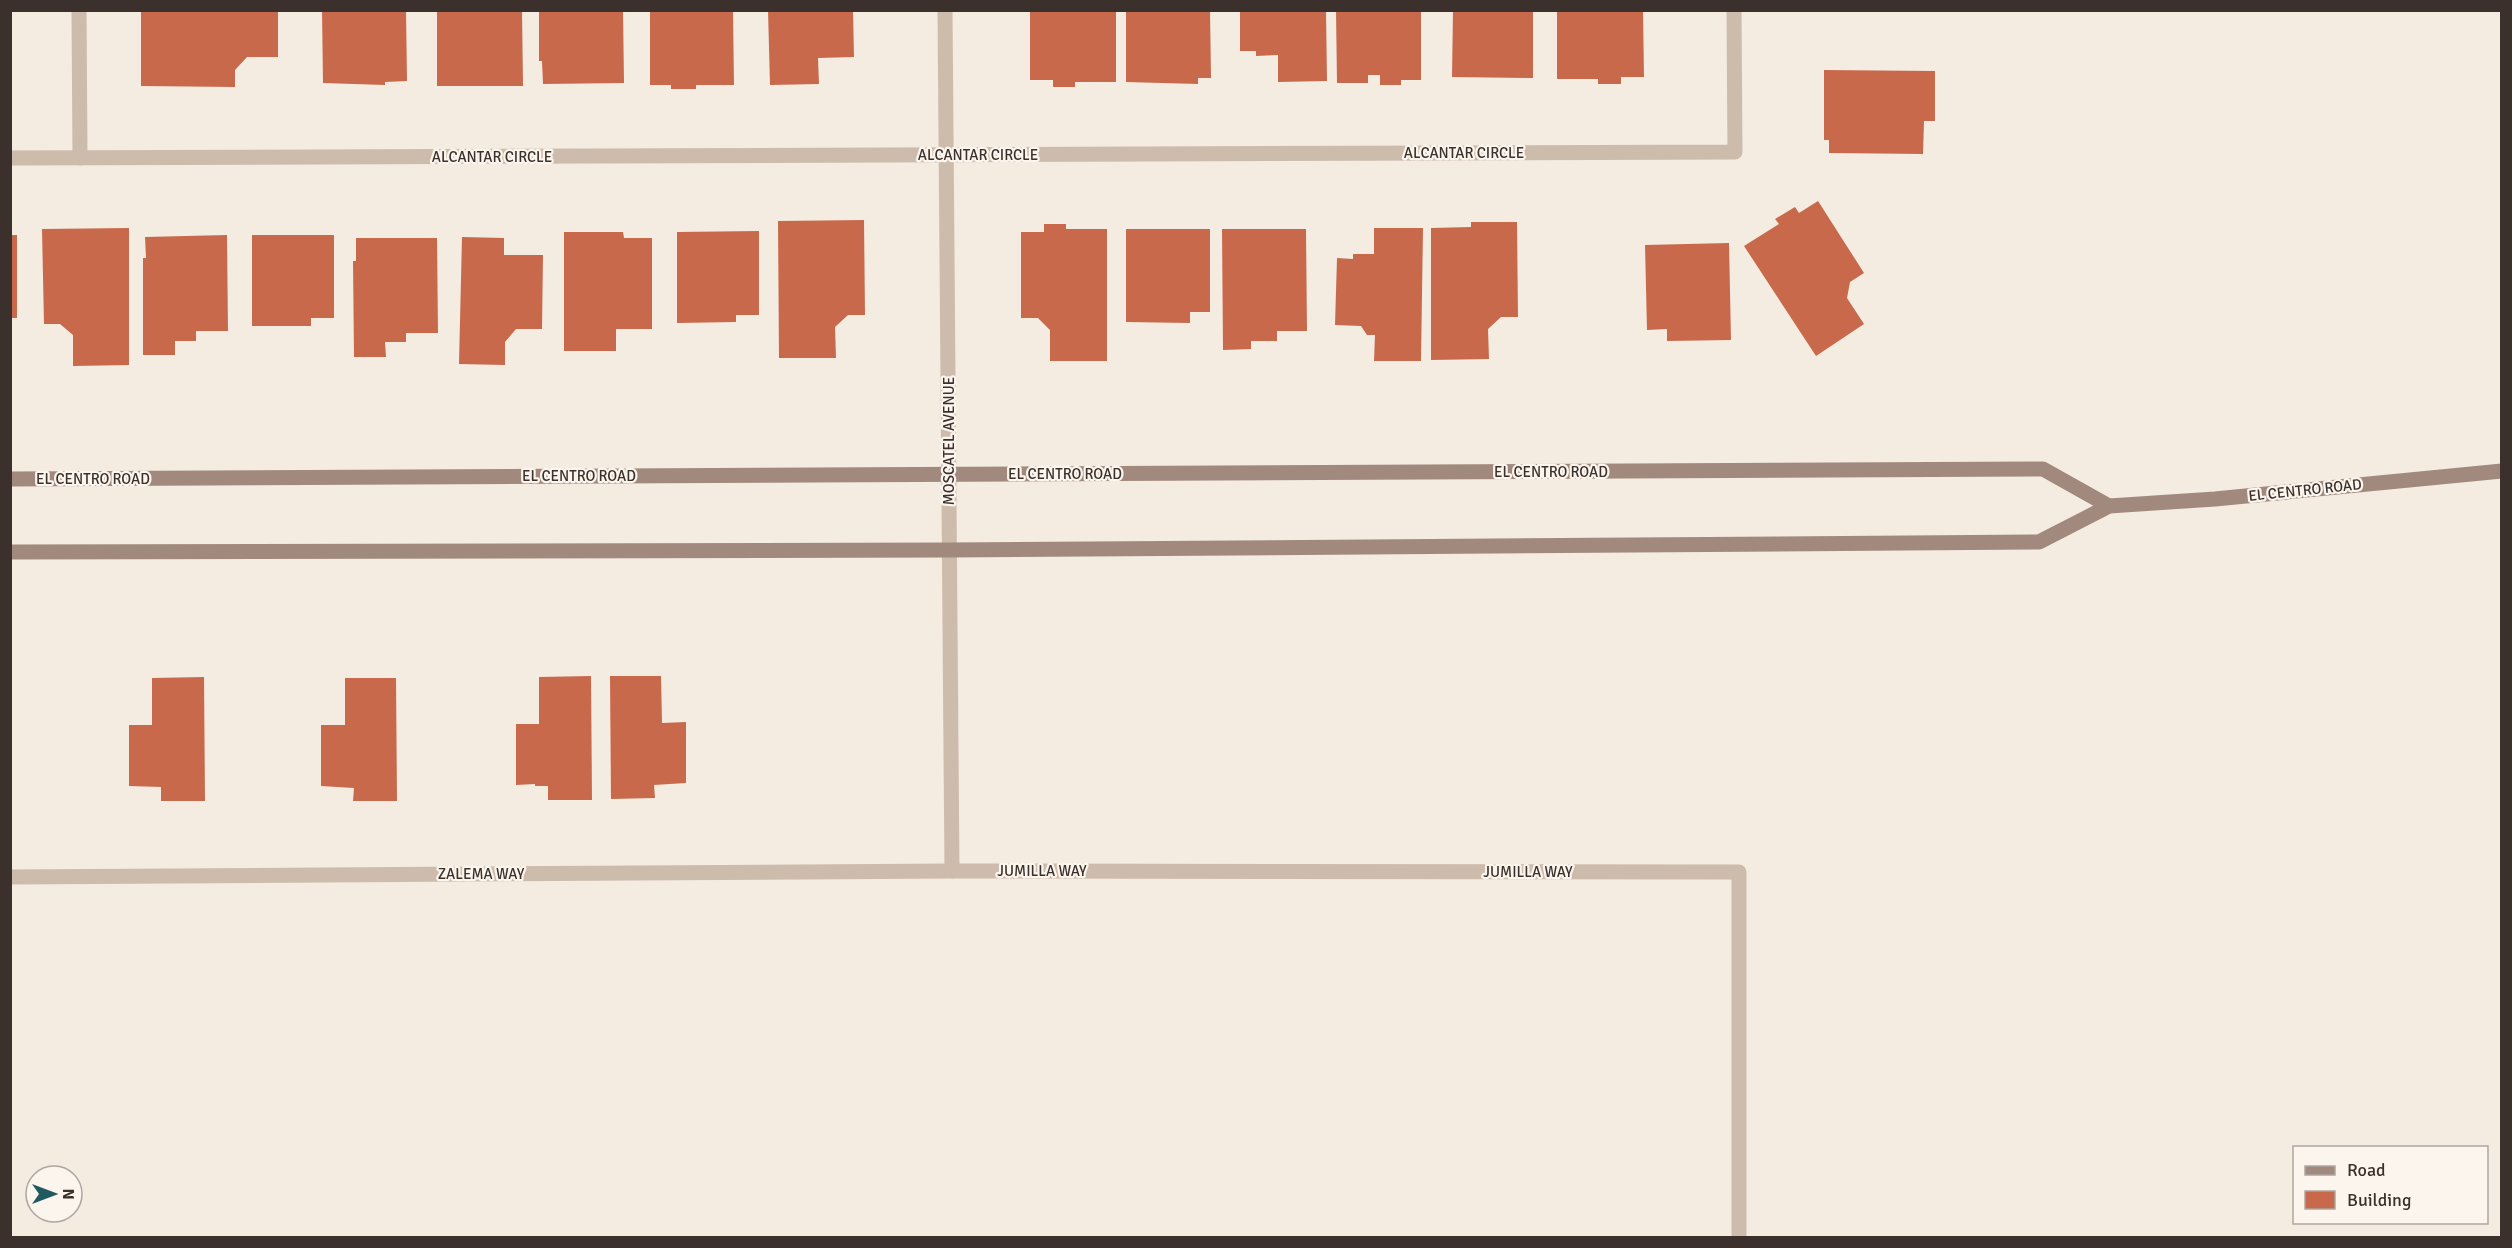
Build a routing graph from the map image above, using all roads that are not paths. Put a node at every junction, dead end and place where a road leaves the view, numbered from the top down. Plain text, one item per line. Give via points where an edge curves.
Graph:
1 (79, 10) edge
2 (945, 10) edge
3 (1734, 10) edge
4 (945, 155) junction
5 (10, 158) edge
6 (80, 158) junction
7 (2502, 471) edge
8 (949, 475) junction
9 (10, 479) edge
10 (2109, 506) junction
11 (949, 550) junction
12 (10, 552) edge
13 (952, 871) junction
14 (10, 876) edge
15 (1739, 1238) edge

1 - 6 street
2 - 4 street, MOSCATEL AVENUE
3 - 4 street, ALCANTAR CIRCLE via 1735,152
4 - 6 street, ALCANTAR CIRCLE
4 - 8 street, MOSCATEL AVENUE
5 - 6 street, ALCANTAR CIRCLE
7 - 10 main road, EL CENTRO ROAD
8 - 9 main road, EL CENTRO ROAD
8 - 10 main road, EL CENTRO ROAD via 2043,469
8 - 11 street, MOSCATEL AVENUE
10 - 11 main road, EL CENTRO ROAD via 2039,542
11 - 12 main road, EL CENTRO ROAD
11 - 13 street, MOSCATEL AVENUE
13 - 14 street, ZALEMA WAY
13 - 15 street, JUMILLA WAY via 1739,872

